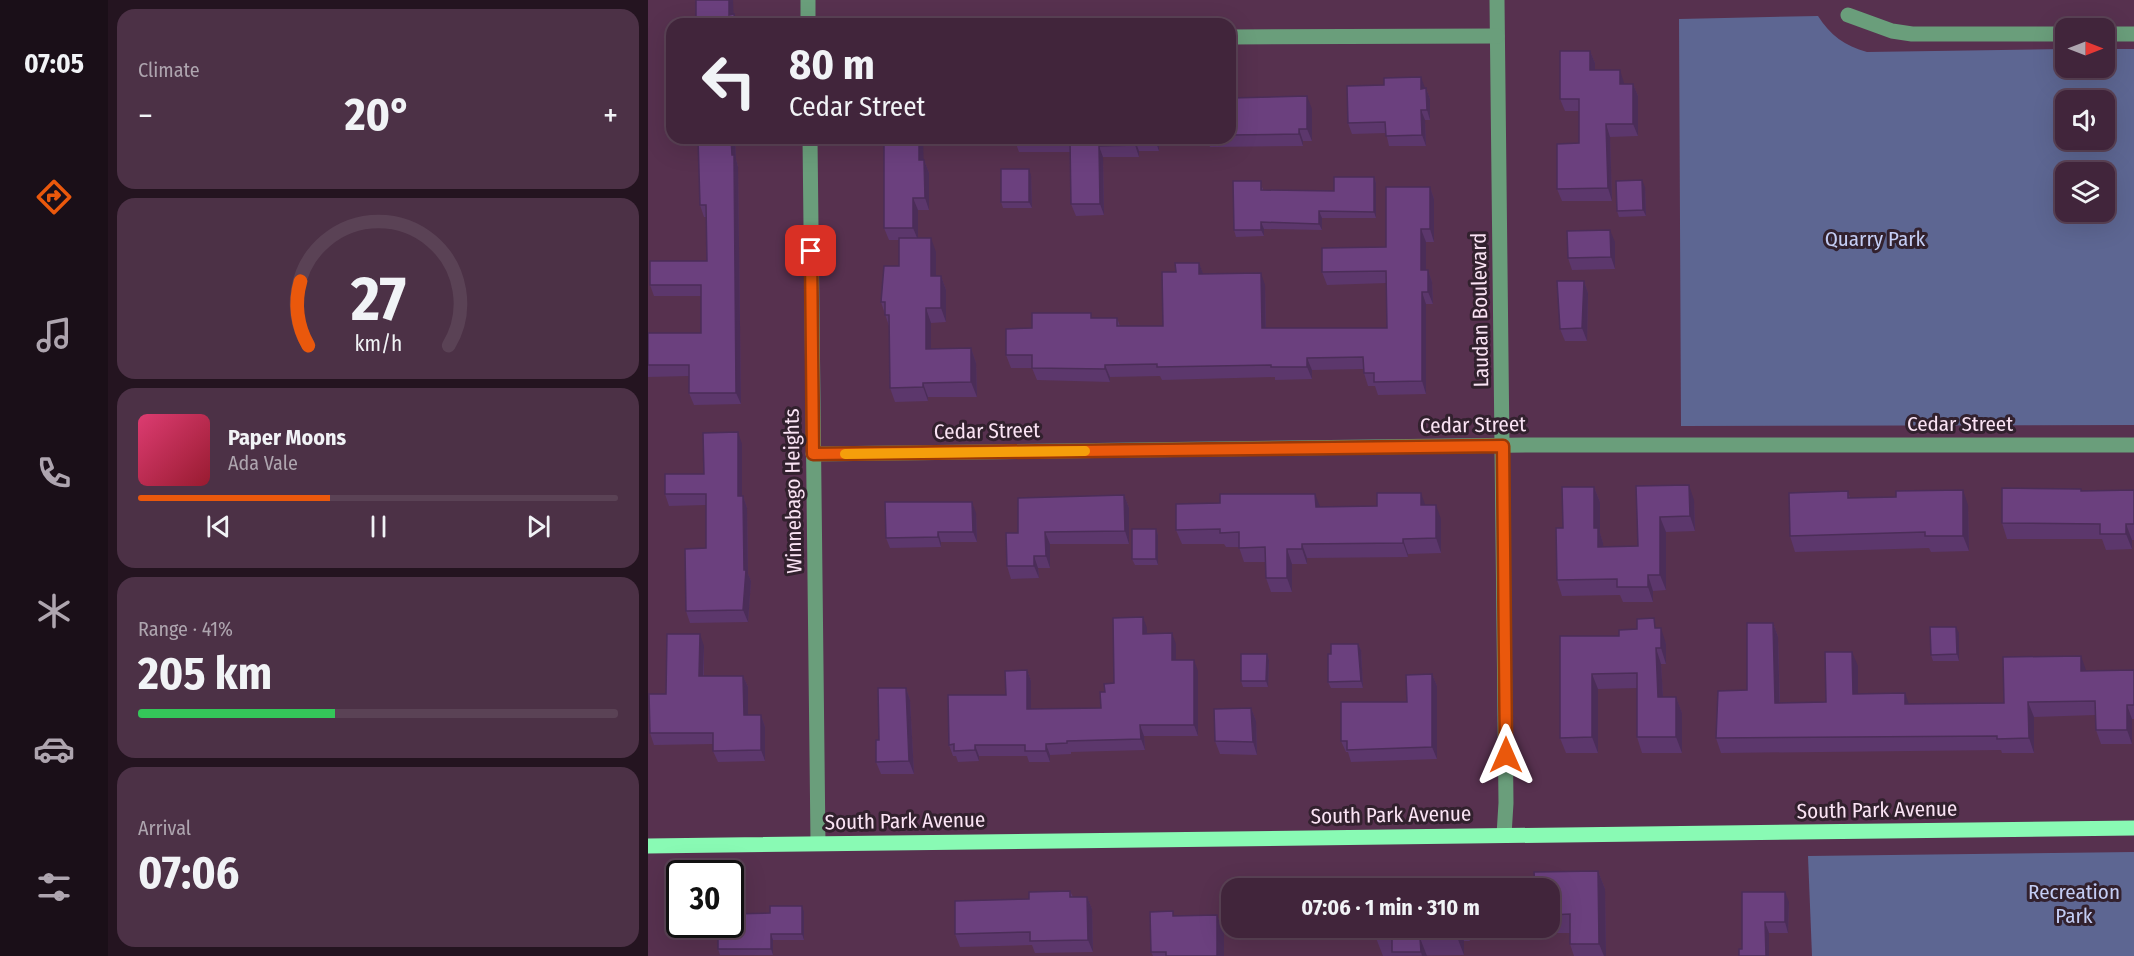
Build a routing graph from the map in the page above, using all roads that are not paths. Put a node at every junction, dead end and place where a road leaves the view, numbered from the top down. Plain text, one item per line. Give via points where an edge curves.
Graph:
1 (808, 0) edge
2 (1497, 0) edge
3 (1848, 15) dead end
4 (808, 18) edge
5 (2055, 34) edge
6 (2115, 34) edge
7 (2134, 34) edge
8 (1497, 36) junction
9 (1236, 38) edge
10 (810, 144) edge
11 (2134, 445) edge
12 (1503, 446) junction
13 (813, 454) junction
14 (2134, 828) edge
15 (1504, 835) junction
16 (818, 843) junction
17 (648, 846) edge

1 - 4 street
2 - 8 street, Laudan Boulevard
3 - 5 street via 1912,34
6 - 7 street
8 - 9 street
8 - 12 street, Laudan Boulevard
10 - 13 street, Winnebago Heights
11 - 12 street, Cedar Street
12 - 13 street, Cedar Street
12 - 15 street, Laudan Boulevard
13 - 16 street, Winnebago Heights
14 - 15 main road, South Park Avenue
15 - 16 main road, South Park Avenue
16 - 17 main road, South Park Avenue

